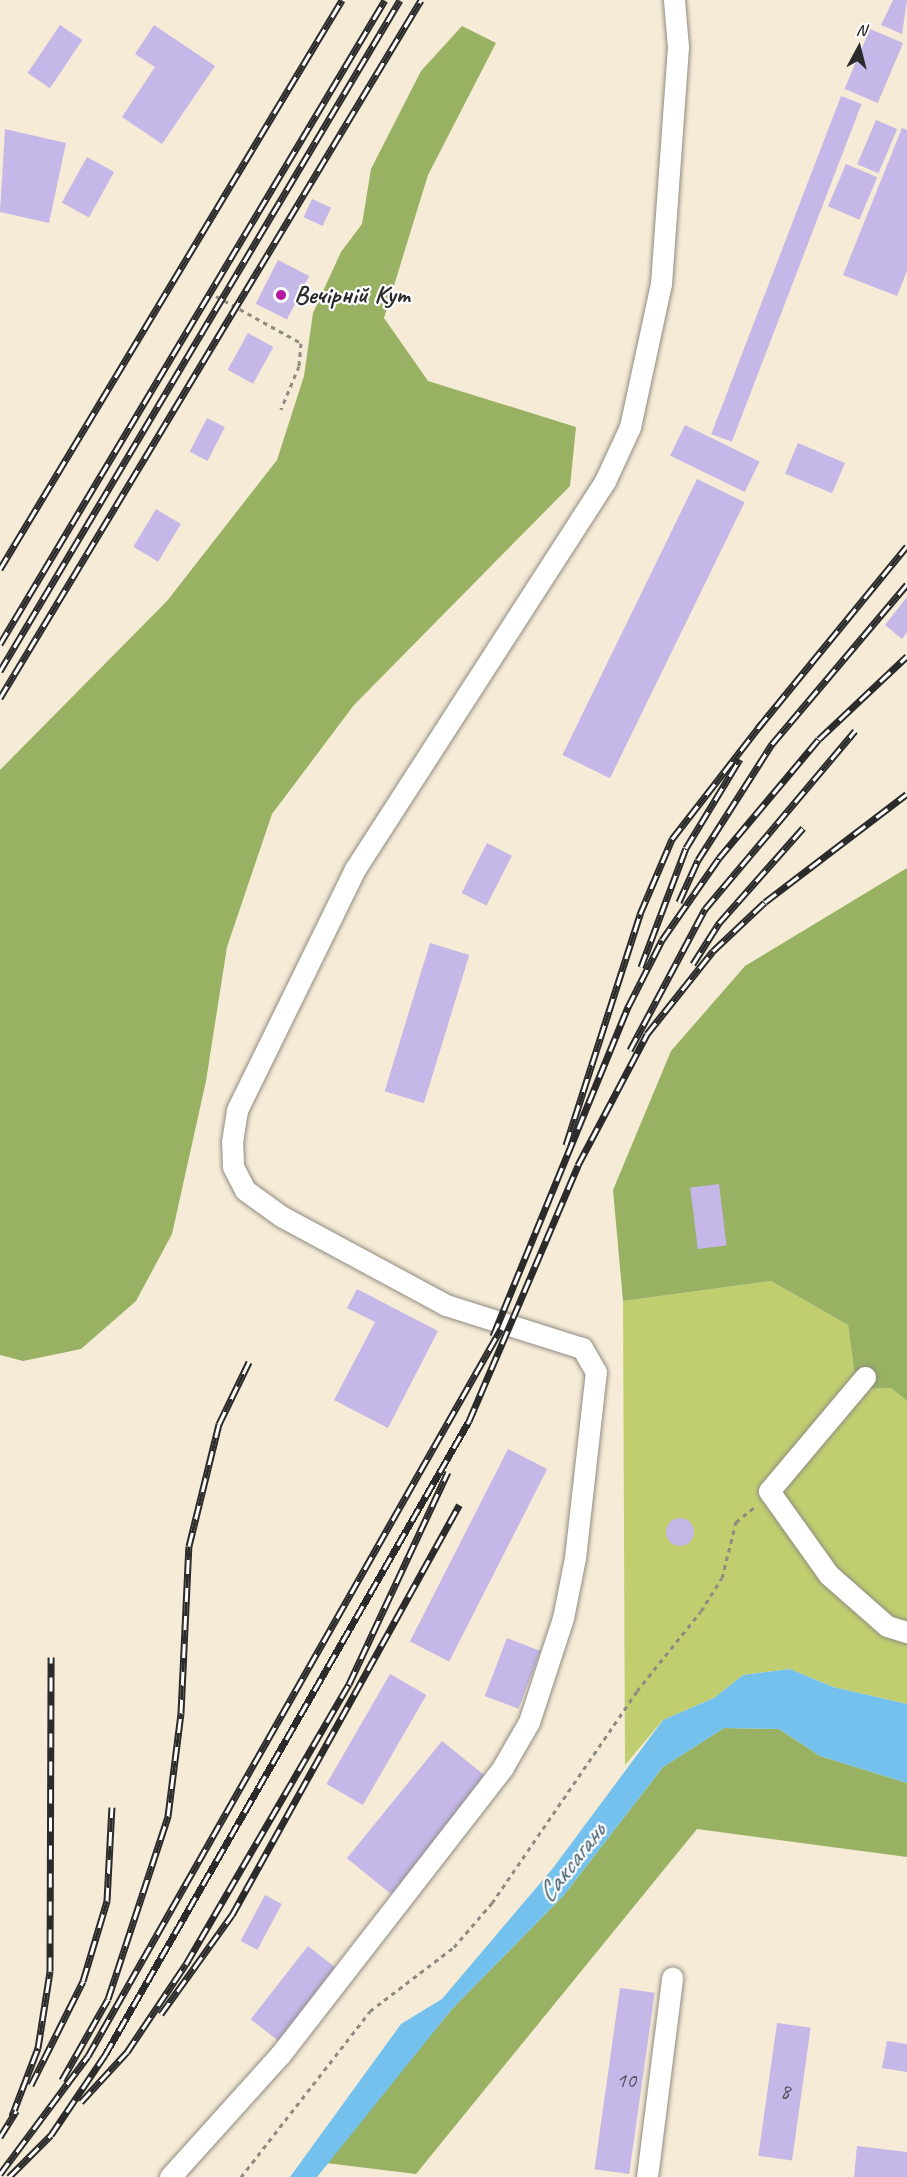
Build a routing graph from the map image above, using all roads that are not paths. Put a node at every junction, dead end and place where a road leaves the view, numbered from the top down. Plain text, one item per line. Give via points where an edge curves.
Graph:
1 (674, 0) edge
2 (865, 1377) dead end
3 (907, 1632) edge
4 (672, 1978) dead end
5 (170, 2177) edge
6 (647, 2177) edge

1 - 5 street via 678,47 661,284 630,427 605,481 355,869 237,1110 232,1142 233,1166 245,1190 281,1216 446,1305 582,1348 596,1372 575,1558 563,1618 529,1722 503,1767 280,2055
2 - 3 street via 769,1491 830,1575 887,1626
4 - 6 street

